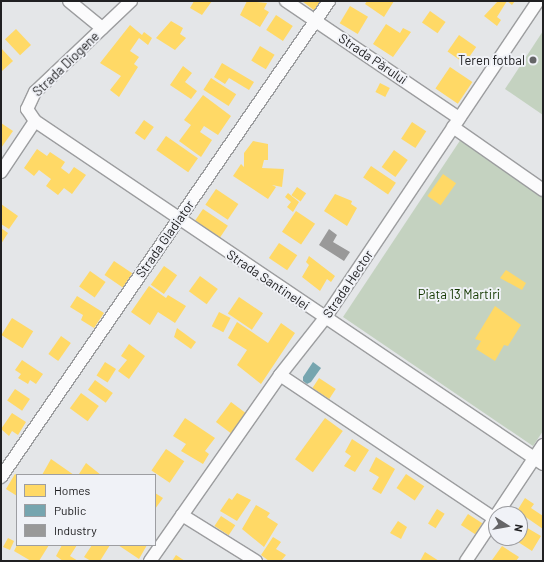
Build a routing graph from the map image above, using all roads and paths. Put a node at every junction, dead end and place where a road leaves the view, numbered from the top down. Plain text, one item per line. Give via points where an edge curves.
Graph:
1 (69, 1) edge
2 (131, 1) edge
3 (286, 1) edge
4 (329, 1) edge
5 (538, 1) edge
6 (316, 21) junction
7 (102, 28) junction
8 (35, 121) junction
9 (456, 122) junction
10 (1, 172) edge
11 (543, 190) edge
12 (178, 220) junction
13 (325, 318) junction
14 (280, 375) junction
15 (543, 446) edge
16 (539, 461) edge
17 (1, 477) edge
18 (504, 506) edge
19 (488, 511) edge
20 (182, 515) junction
21 (488, 528) edge
22 (150, 561) edge
23 (256, 561) edge
24 (466, 561) edge

1 - 7 street, Strada Diogene
2 - 7 street, Strada Diogene
3 - 6 street, Strada Părului
4 - 6 street, Strada Gladiator
5 - 9 street, Strada Hector
6 - 9 street, Strada Părului
6 - 12 street, Strada Gladiator
7 - 8 street, Strada Diogene via 35,92 27,109
8 - 10 street
8 - 12 street, Strada Santinelei
9 - 11 street
9 - 13 street, Strada Hector
12 - 13 street, Strada Santinelei
12 - 17 street, Strada Gladiator
13 - 14 street, Strada Hector
13 - 16 street, Strada Santinelei
14 - 19 street
14 - 20 street, Strada Hector
15 - 16 street
16 - 18 street
20 - 22 street, Strada Hector
20 - 23 street
21 - 24 street

